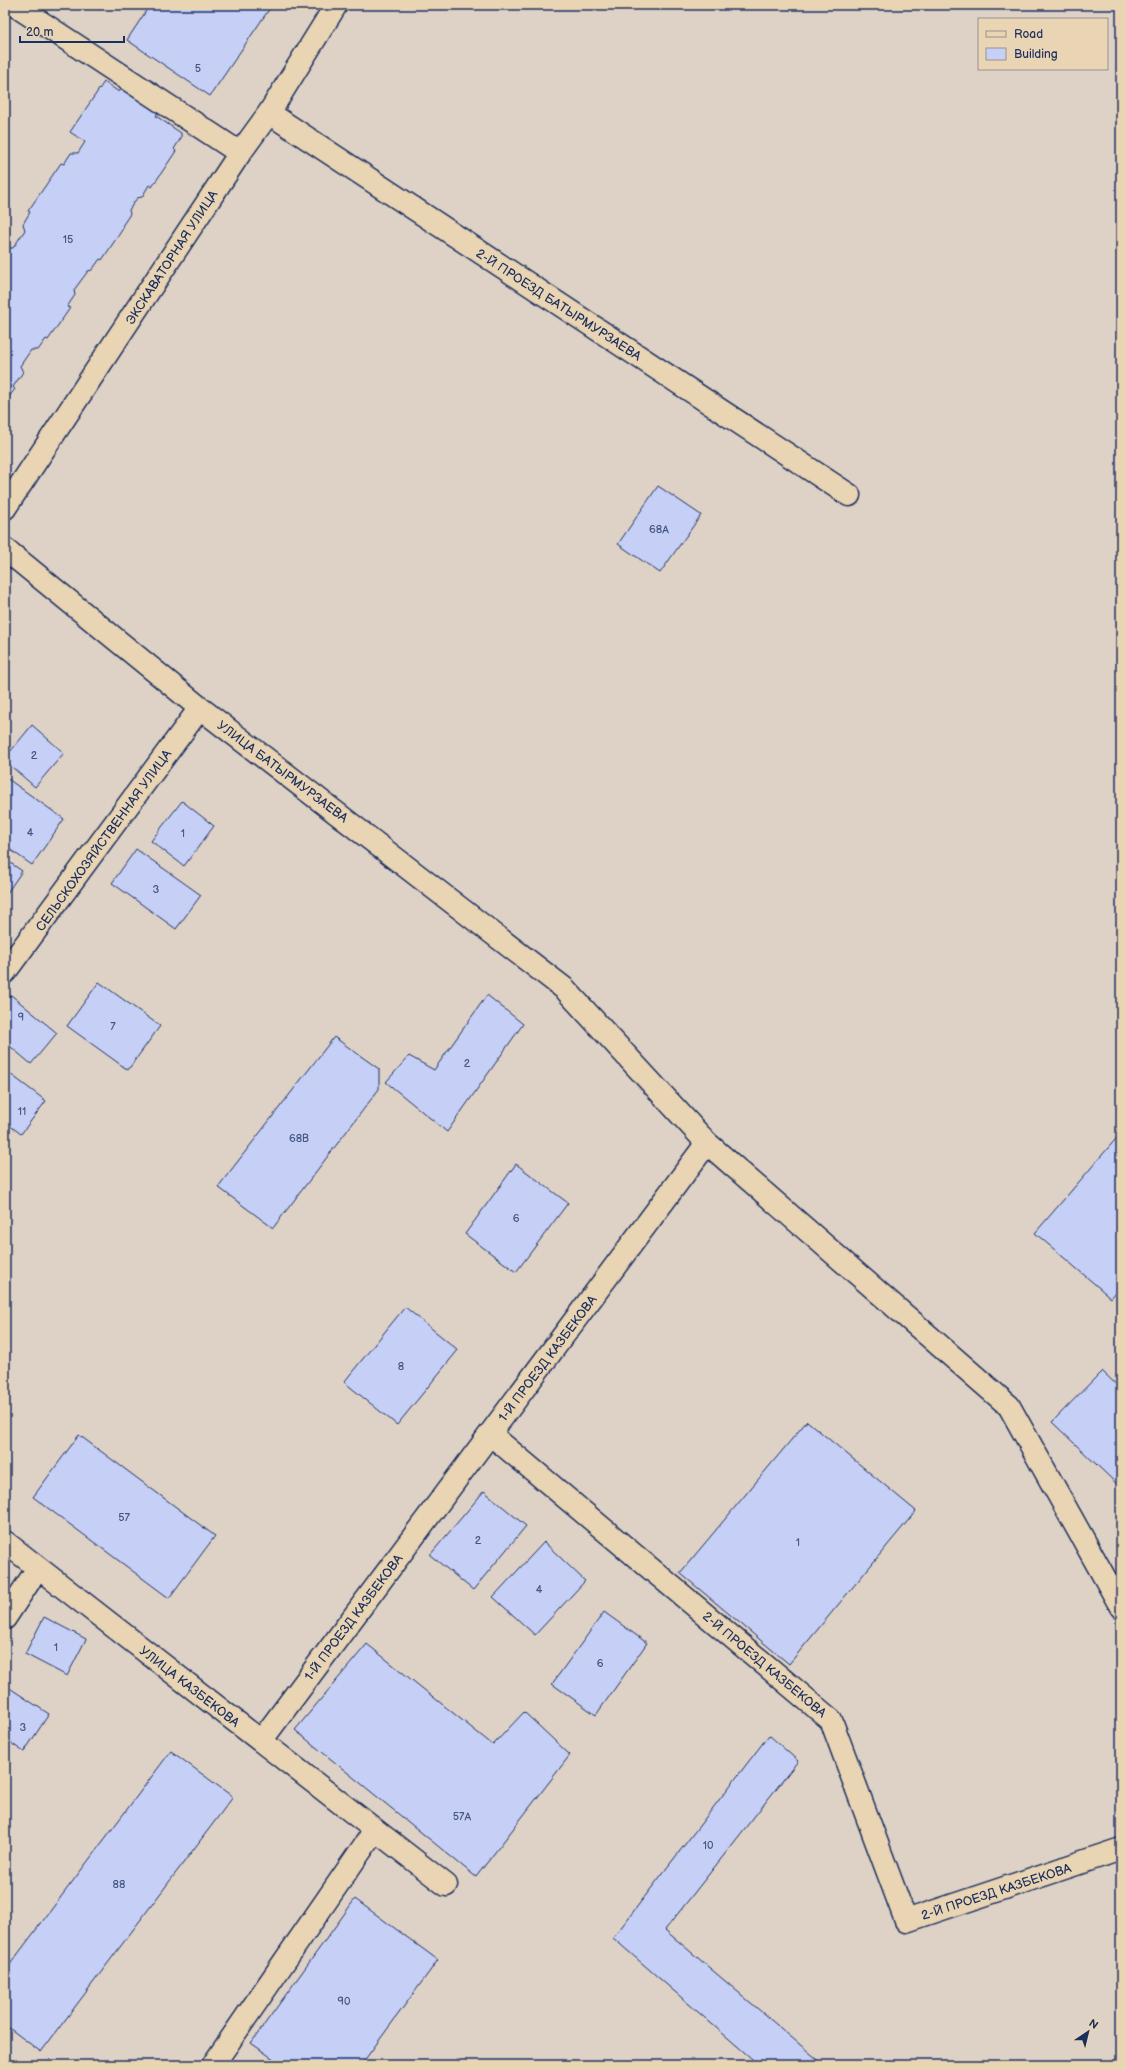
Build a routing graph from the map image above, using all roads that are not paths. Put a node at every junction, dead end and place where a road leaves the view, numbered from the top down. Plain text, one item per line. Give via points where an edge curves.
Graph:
1 (336, 5) edge
2 (16, 6) dead end
3 (268, 113) junction
4 (240, 153) junction
5 (850, 495) dead end
6 (5, 508) edge
7 (5, 549) edge
8 (200, 708) junction
9 (5, 972) edge
10 (708, 1143) junction
11 (490, 1434) junction
12 (5, 1542) edge
13 (38, 1568) junction
14 (1121, 1607) edge
15 (5, 1618) edge
16 (261, 1741) junction
17 (375, 1830) junction
18 (1121, 1849) edge
19 (446, 1885) dead end
20 (213, 2065) edge

1 - 3 street, ЭКСКАВАТОРНАЯ УЛИЦА
2 - 4 street
3 - 4 street, ЭКСКАВАТОРНАЯ УЛИЦА
3 - 5 street, 2-Й ПРОЕЗД БАТЫРМУРЗАЕВА
4 - 6 street, ЭКСКАВАТОРНАЯ УЛИЦА
7 - 8 street, УЛИЦА БАТЫРМУРЗАЕВА
8 - 9 street, СЕЛЬСКОХОЗЯЙСТВЕННАЯ УЛИЦА
8 - 10 street, УЛИЦА БАТЫРМУРЗАЕВА via 565,989
10 - 11 street, 1-Й ПРОЕЗД КАЗБЕКОВА
10 - 14 street via 1010,1406
11 - 16 street, 1-Й ПРОЕЗД КАЗБЕКОВА
11 - 18 street, 2-Й ПРОЕЗД КАЗБЕКОВА via 831,1720 906,1921
12 - 13 street, УЛИЦА КАЗБЕКОВА
13 - 15 street
13 - 16 street, УЛИЦА КАЗБЕКОВА
16 - 17 street, УЛИЦА КАЗБЕКОВА
17 - 19 street, УЛИЦА КАЗБЕКОВА
17 - 20 street

